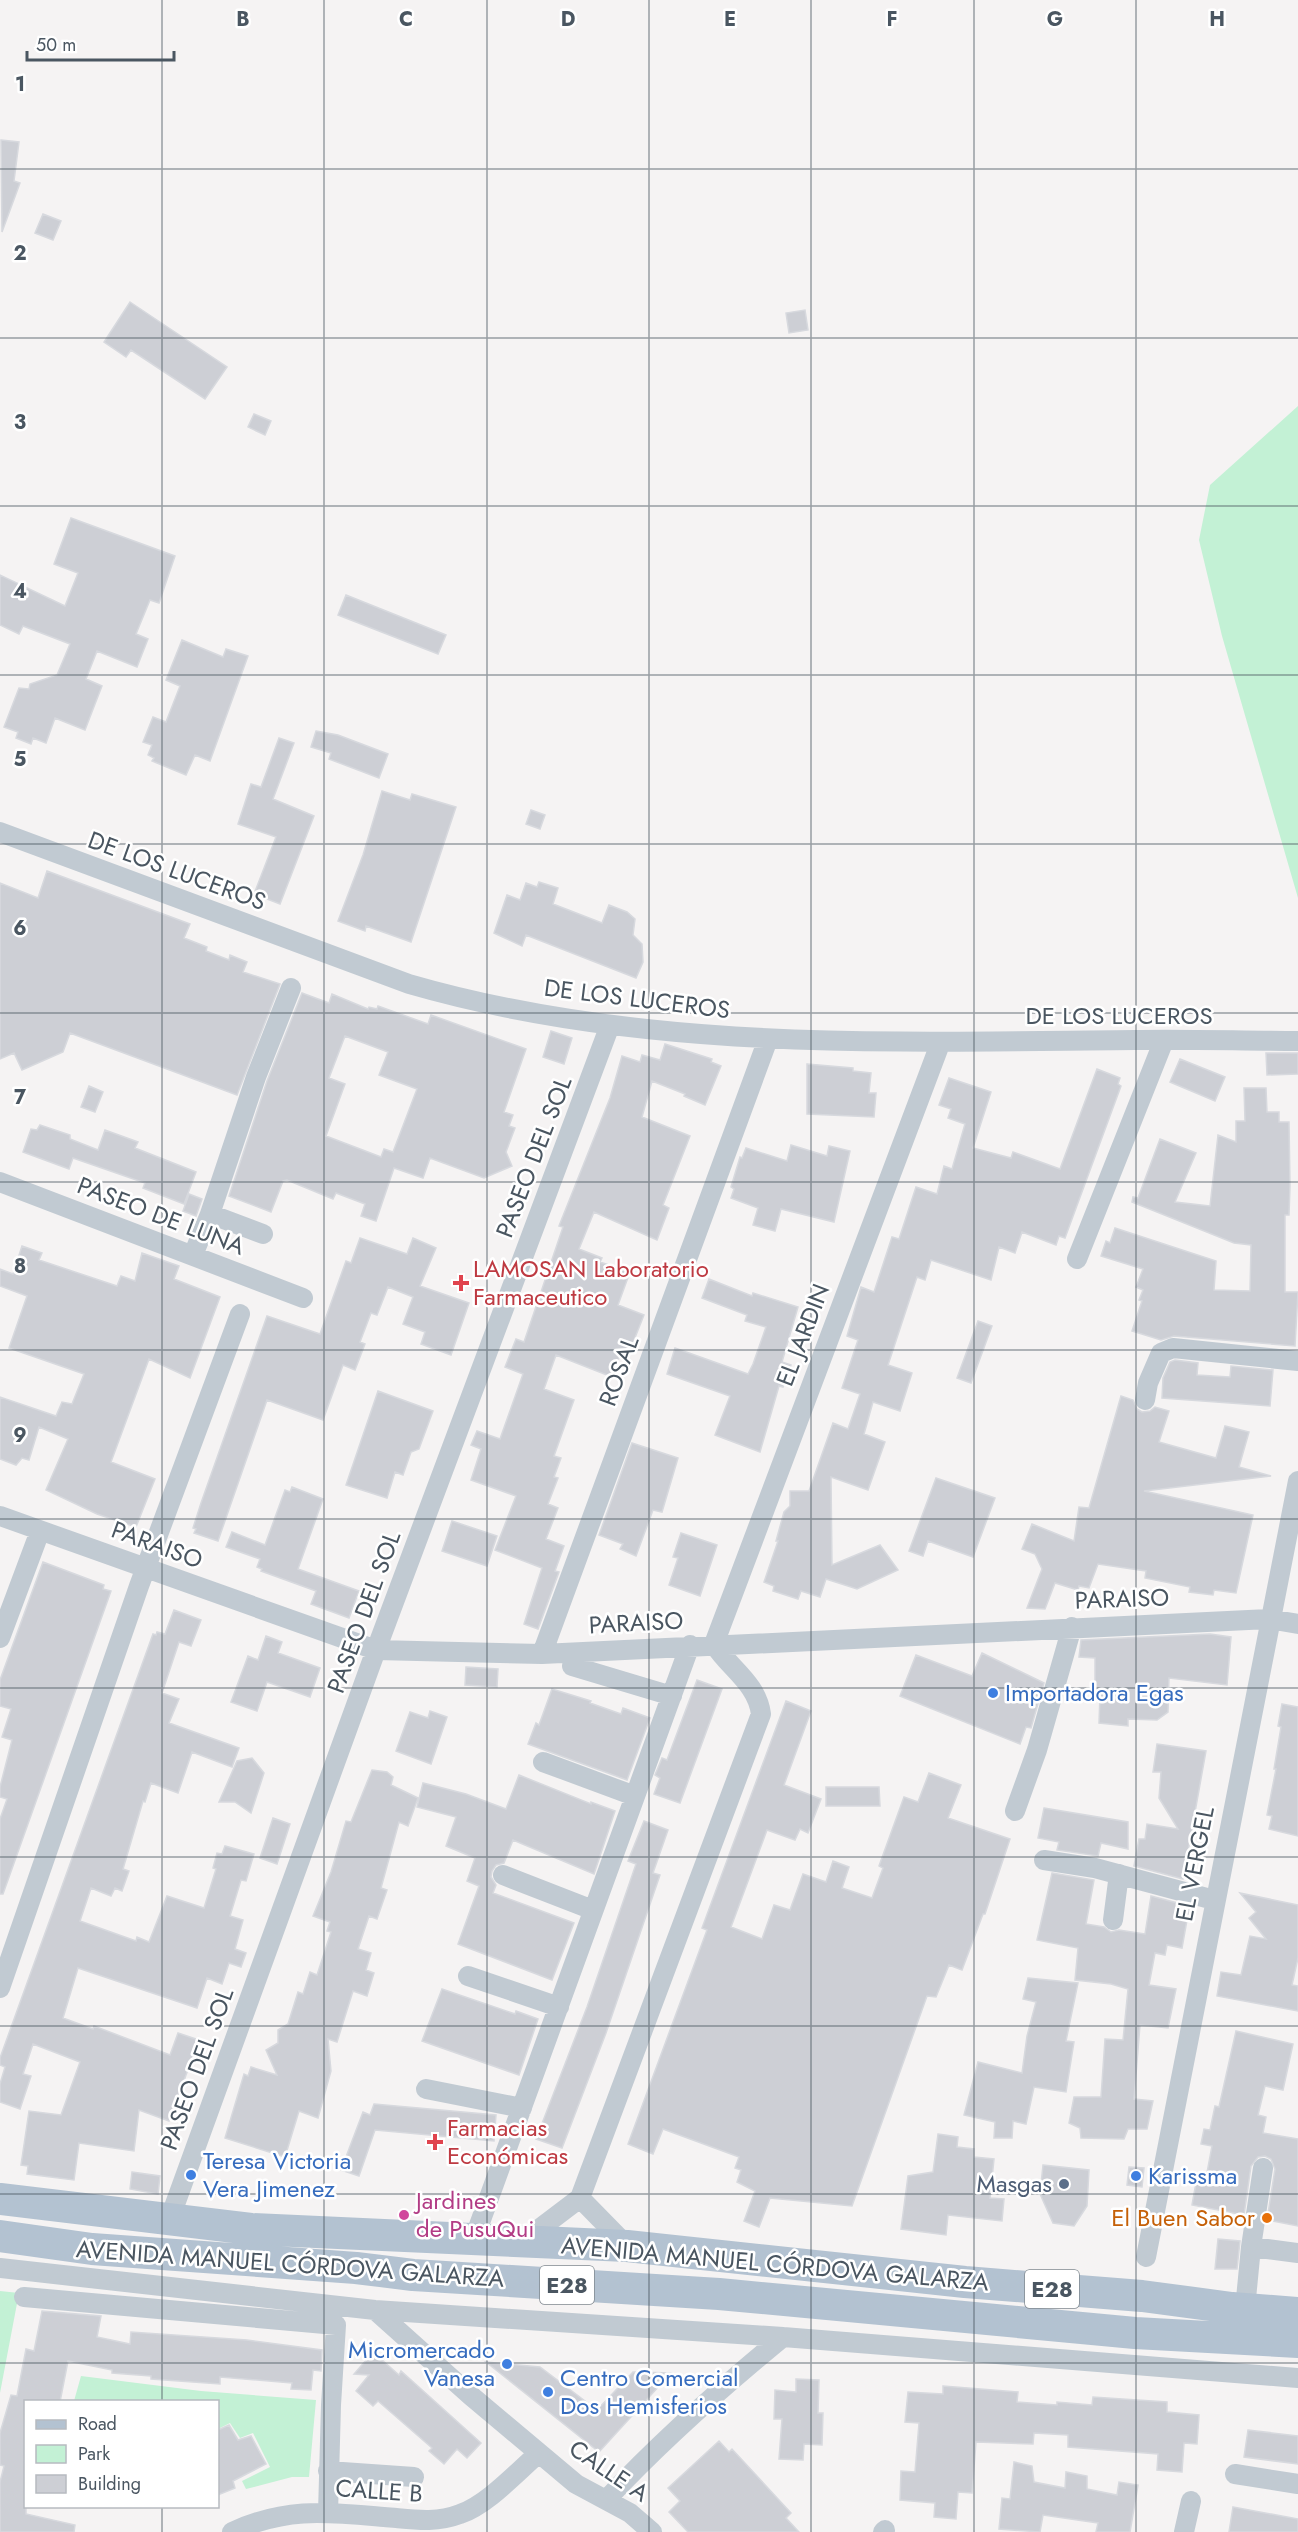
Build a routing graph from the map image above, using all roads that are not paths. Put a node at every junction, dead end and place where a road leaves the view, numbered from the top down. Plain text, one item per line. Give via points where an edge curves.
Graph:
1 (0, 832) edge
2 (291, 988) dead end
3 (610, 1025) junction
4 (768, 1039) junction
5 (1164, 1040) junction
6 (1298, 1041) edge
7 (940, 1044) junction
8 (0, 1182) edge
9 (210, 1214) junction
10 (263, 1234) dead end
11 (193, 1255) junction
12 (1077, 1259) dead end
13 (303, 1298) dead end
14 (240, 1314) dead end
15 (1298, 1361) edge
16 (1145, 1400) dead end
17 (1298, 1481) edge
18 (0, 1516) edge
19 (40, 1531) junction
20 (147, 1569) junction
21 (1269, 1619) junction
22 (1298, 1624) edge
23 (1072, 1627) junction
24 (0, 1638) edge
25 (714, 1644) junction
26 (690, 1645) junction
27 (376, 1650) junction
28 (542, 1654) junction
29 (572, 1666) dead end
30 (672, 1696) junction
31 (543, 1762) dead end
32 (635, 1796) junction
33 (1015, 1811) dead end
34 (1044, 1860) dead end
35 (1119, 1874) junction
36 (503, 1875) dead end
37 (1214, 1900) junction
38 (593, 1910) junction
39 (1113, 1920) dead end
40 (468, 1976) dead end
41 (0, 1989) edge
42 (559, 2007) junction
43 (426, 2089) dead end
44 (522, 2108) junction
45 (1263, 2168) dead end
46 (580, 2198) junction
47 (0, 2199) edge
48 (170, 2218) junction
49 (0, 2236) edge
50 (474, 2239) junction
51 (522, 2241) junction
52 (627, 2246) junction
53 (1251, 2247) junction
54 (92, 2249) junction
55 (1298, 2253) edge
56 (1146, 2257) dead end
57 (0, 2268) edge
58 (84, 2279) junction
59 (24, 2297) dead end
60 (1245, 2309) junction
61 (375, 2310) junction
62 (1298, 2313) edge
63 (783, 2337) junction
64 (1287, 2341) edge
65 (1134, 2348) junction
66 (1276, 2376) junction
67 (1298, 2378) edge
68 (539, 2453) junction
69 (328, 2471) junction
70 (1235, 2474) dead end
71 (414, 2477) dead end
72 (1298, 2484) edge
73 (606, 2500) junction
74 (1191, 2501) dead end
75 (328, 2513) junction
76 (232, 2532) edge
77 (652, 2532) edge
78 (1184, 2532) edge

1 - 3 street, DE LOS LUCEROS via 409,984 476,1003
2 - 9 street
3 - 4 street, DE LOS LUCEROS
3 - 27 street, PASEO DEL SOL
4 - 7 street, DE LOS LUCEROS
4 - 28 street, ROSAL
5 - 6 street, DE LOS LUCEROS
5 - 7 street, DE LOS LUCEROS
5 - 12 street
7 - 25 street, EL JARDIN
8 - 11 street, PASEO DE LUNA
9 - 10 street
9 - 11 street
11 - 13 street, PASEO DE LUNA
14 - 20 street
15 - 16 street via 1173,1348 1161,1353
17 - 21 street, EL VERGEL
18 - 19 street, PARAISO
19 - 20 street, PARAISO
19 - 24 street
20 - 27 street, PARAISO
20 - 41 street
21 - 22 street, PARAISO
21 - 23 street, PARAISO
21 - 37 street, EL VERGEL
23 - 25 street, PARAISO
23 - 33 street
25 - 26 street, PARAISO
25 - 46 street via 723,1659 753,1688 761,1714
26 - 28 street, PARAISO
26 - 30 street
27 - 28 street, PARAISO
27 - 48 street, PASEO DEL SOL
29 - 30 street
30 - 32 street
31 - 32 street
32 - 38 street
34 - 35 street
35 - 37 street
35 - 39 street
36 - 38 street
37 - 56 street, EL VERGEL
38 - 42 street
40 - 42 street
42 - 44 street
43 - 44 street
44 - 50 street
45 - 53 street
46 - 51 street
46 - 52 street
47 - 48 main road, AVENIDA MANUEL CÓRDOVA GALARZA / E28
48 - 50 main road, AVENIDA MANUEL CÓRDOVA GALARZA / E28 via 251,2229
49 - 54 main road, AVENIDA MANUEL CÓRDOVA GALARZA / E28
50 - 51 main road, AVENIDA MANUEL CÓRDOVA GALARZA / E28
51 - 52 main road, AVENIDA MANUEL CÓRDOVA GALARZA / E28
52 - 60 main road, AVENIDA MANUEL CÓRDOVA GALARZA / E28
53 - 55 street
53 - 60 street
54 - 58 street
54 - 65 main road, AVENIDA MANUEL CÓRDOVA GALARZA / E28 via 719,2294
57 - 58 street
58 - 61 street
59 - 69 street via 336,2325
60 - 62 main road, AVENIDA MANUEL CÓRDOVA GALARZA / E28
61 - 63 street
61 - 68 street, CALLE A
63 - 65 street
63 - 73 street via 702,2406
64 - 65 main road, AVENIDA MANUEL CÓRDOVA GALARZA / E28
64 - 66 street
65 - 66 street
66 - 67 street
68 - 73 street, CALLE A via 576,2484
68 - 75 street, CALLE B via 472,2509 459,2515 424,2522
69 - 71 street
69 - 75 street
70 - 72 street
73 - 77 street, CALLE A via 630,2513
74 - 78 street
75 - 76 street, CALLE B via 295,2512 253,2522

